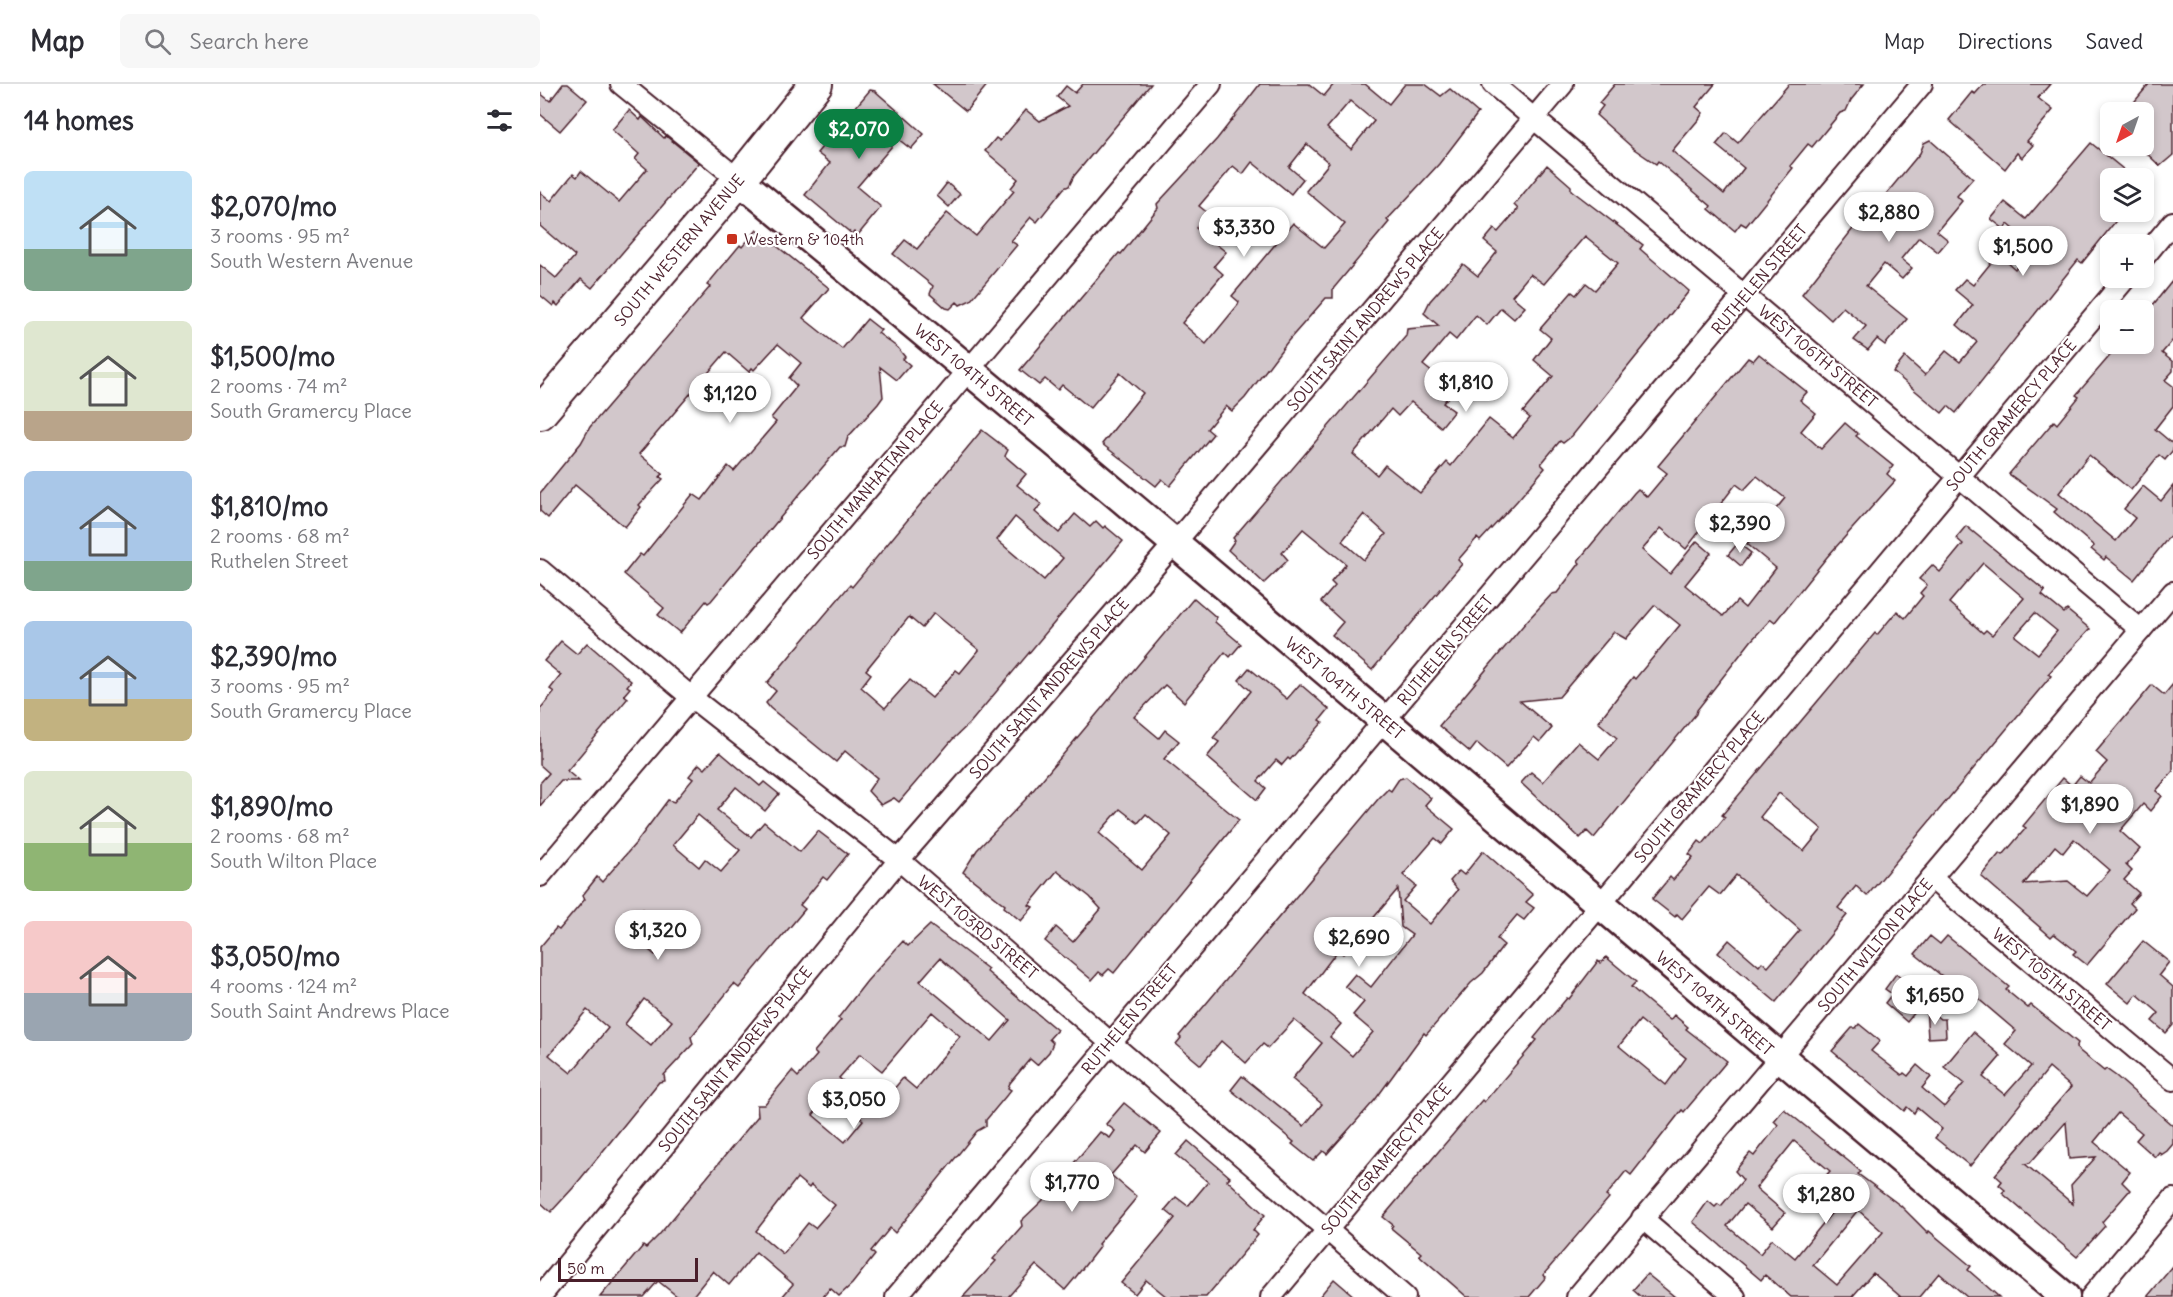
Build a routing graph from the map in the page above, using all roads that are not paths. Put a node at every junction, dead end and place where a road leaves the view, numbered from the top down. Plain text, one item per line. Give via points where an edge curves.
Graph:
1 (621, 84) edge
2 (816, 84) edge
3 (1211, 84) edge
4 (1493, 84) edge
5 (1563, 84) edge
6 (1922, 84) edge
7 (1534, 119) junction
8 (739, 180) junction
9 (2173, 222) edge
10 (2154, 245) edge
11 (2119, 288) edge
12 (1746, 295) junction
13 (968, 371) junction
14 (540, 413) edge
15 (1960, 476) junction
16 (1174, 544) junction
17 (540, 570) edge
18 (2173, 592) edge
19 (2141, 630) junction
20 (691, 697) junction
21 (1385, 722) junction
22 (899, 861) junction
23 (540, 876) edge
24 (1931, 878) junction
25 (1600, 904) junction
26 (1110, 1040) junction
27 (1779, 1058) junction
28 (2173, 1080) edge
29 (2173, 1199) edge
30 (1642, 1218) junction
31 (1326, 1231) junction
32 (540, 1297) edge
33 (896, 1297) edge
34 (1270, 1297) edge
35 (1405, 1297) edge
36 (1576, 1297) edge
37 (1735, 1297) edge
38 (2065, 1297) edge
39 (2091, 1297) edge

1 - 8 street, WEST 104TH STREET
2 - 8 main road, SOUTH WESTERN AVENUE
3 - 13 street, SOUTH MANHATTAN PLACE
4 - 7 street, WEST 106TH STREET
5 - 7 street, SOUTH SAINT ANDREWS PLACE
6 - 12 street, RUTHELEN STREET
7 - 12 street, WEST 106TH STREET
7 - 16 street, SOUTH SAINT ANDREWS PLACE
8 - 13 street, WEST 104TH STREET
8 - 14 main road, SOUTH WESTERN AVENUE
9 - 10 street
11 - 15 street, SOUTH GRAMERCY PLACE
12 - 15 street, WEST 106TH STREET
12 - 21 street, RUTHELEN STREET
13 - 16 street, WEST 104TH STREET
13 - 20 street, SOUTH MANHATTAN PLACE
15 - 19 street, WEST 106TH STREET
15 - 25 street, SOUTH GRAMERCY PLACE
16 - 21 street, WEST 104TH STREET
16 - 22 street, SOUTH SAINT ANDREWS PLACE
17 - 20 street, WEST 103RD STREET
18 - 19 street, SOUTH WILTON PLACE
19 - 24 street, SOUTH WILTON PLACE
20 - 22 street, WEST 103RD STREET
20 - 23 street, SOUTH MANHATTAN PLACE
21 - 25 street, WEST 104TH STREET
21 - 26 street, RUTHELEN STREET
22 - 26 street, WEST 103RD STREET
22 - 32 street, SOUTH SAINT ANDREWS PLACE
24 - 27 street, SOUTH WILTON PLACE
24 - 28 street, WEST 105TH STREET
25 - 27 street, WEST 104TH STREET
25 - 31 street, SOUTH GRAMERCY PLACE
26 - 31 street, WEST 103RD STREET
26 - 33 street, RUTHELEN STREET
27 - 30 street, SOUTH WILTON PLACE
27 - 38 street, WEST 104TH STREET
29 - 39 street
30 - 36 street, SOUTH WILTON PLACE
30 - 37 street
31 - 34 street, SOUTH GRAMERCY PLACE
31 - 35 street, WEST 103RD STREET

